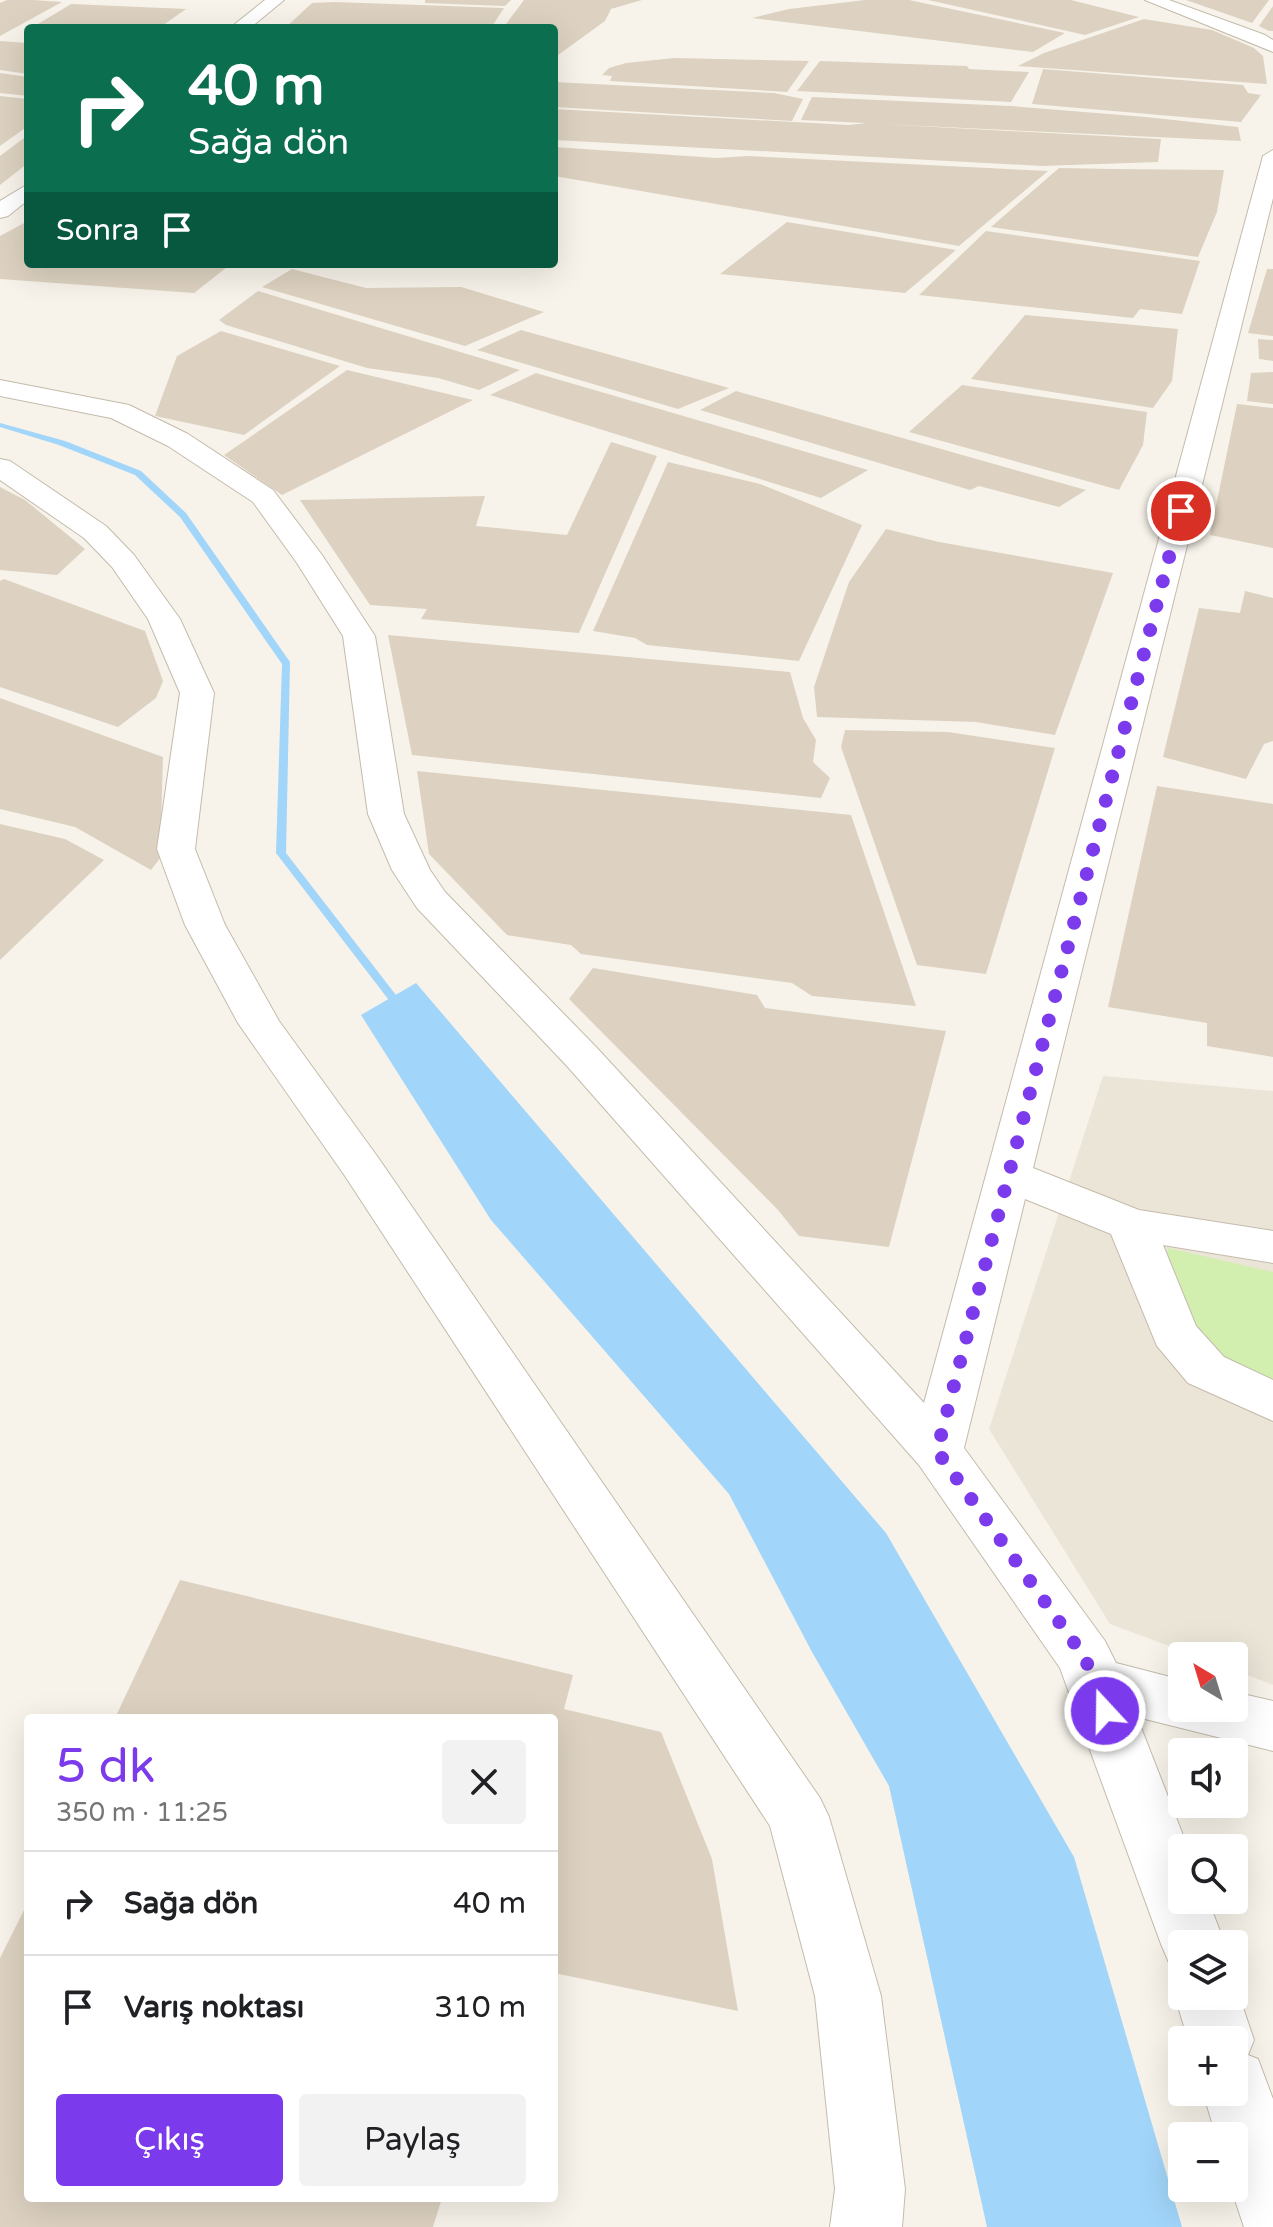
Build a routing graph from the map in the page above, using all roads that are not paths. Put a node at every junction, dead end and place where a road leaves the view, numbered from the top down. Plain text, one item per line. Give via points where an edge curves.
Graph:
1 (276, 0) edge
2 (1153, 0) edge
3 (244, 24) edge
4 (1273, 47) edge
5 (1273, 156) edge
6 (24, 193) edge
7 (0, 211) edge
8 (0, 388) edge
9 (0, 467) edge
10 (1008, 1175) junction
11 (1131, 1224) junction
12 (1273, 1247) edge
13 (1273, 1402) edge
14 (937, 1451) junction
15 (1094, 1682) junction
16 (1168, 1700) edge
17 (1248, 1720) edge
18 (1273, 1726) edge
19 (1188, 1930) edge
20 (1241, 2106) edge
21 (1273, 2211) edge
22 (866, 2227) edge

1 - 3 street
2 - 4 street
5 - 10 street
6 - 7 street
8 - 14 street via 119,411 178,440 263,496 359,636 386,814 431,900 582,1057
9 - 22 street via 95,532 164,619 197,693 176,849 205,925 259,1023 361,1166 798,1817 848,1996 870,2189
10 - 11 street
10 - 14 street
11 - 12 street
11 - 13 street via 1174,1334 1206,1370
14 - 15 street via 1085,1658
15 - 16 street
15 - 19 street
17 - 18 street
20 - 21 street

